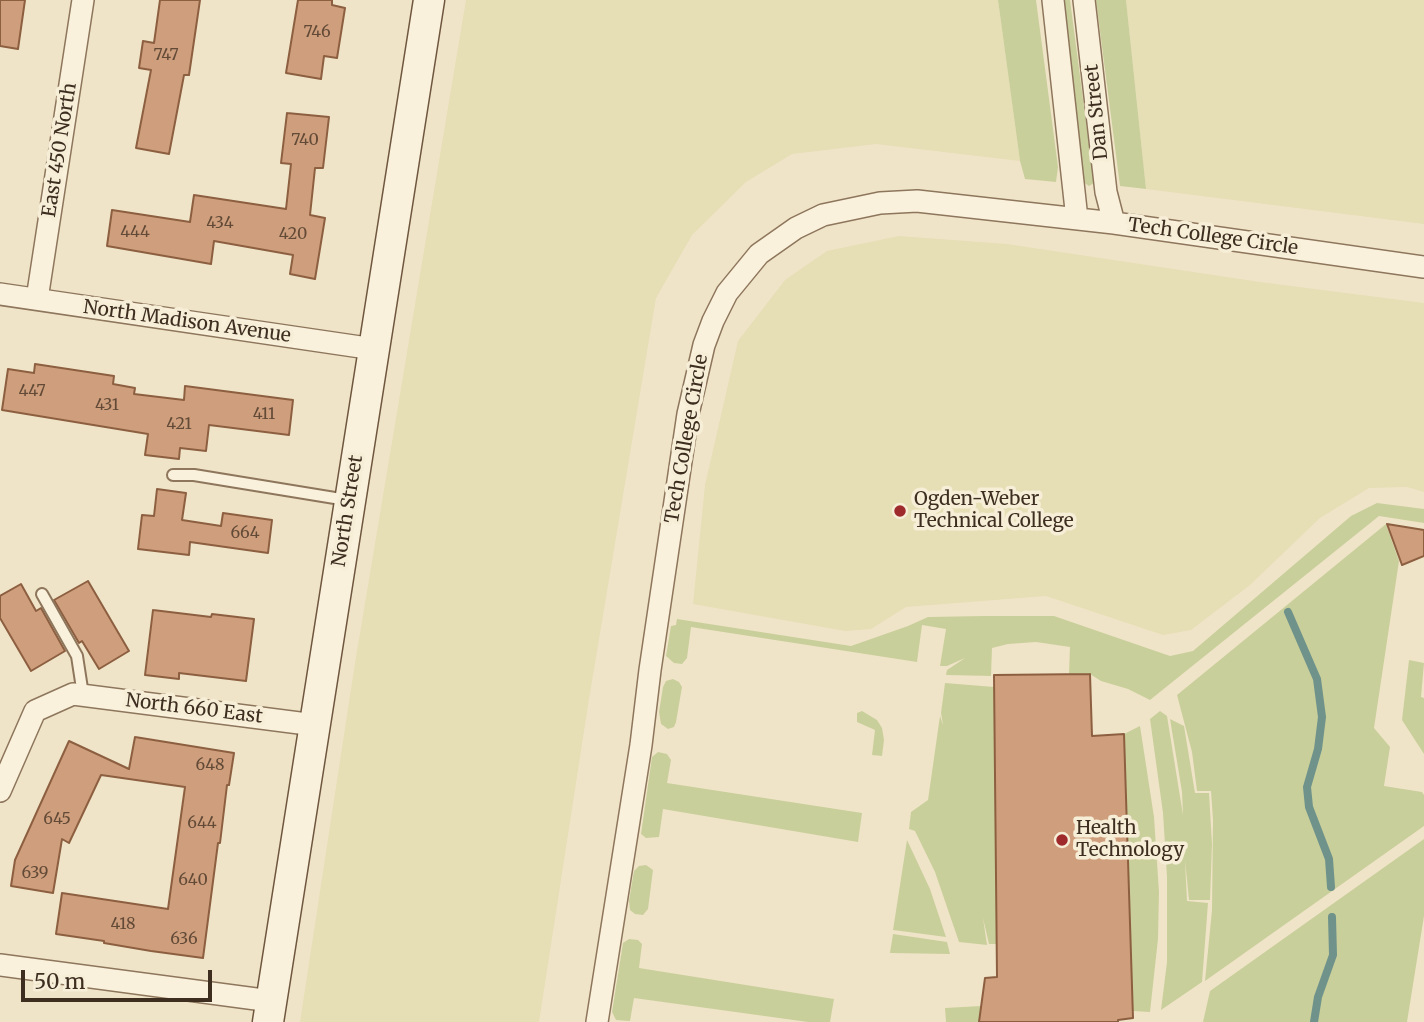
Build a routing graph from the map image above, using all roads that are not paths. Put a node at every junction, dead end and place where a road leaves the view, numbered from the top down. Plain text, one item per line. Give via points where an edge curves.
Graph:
1 (83, 0) edge
2 (429, 0) edge
3 (1053, 0) edge
4 (1084, 0) edge
5 (1077, 219) junction
6 (1114, 223) junction
7 (1424, 267) edge
8 (0, 294) edge
9 (37, 299) junction
10 (374, 349) junction
11 (173, 475) dead end
12 (350, 500) junction
13 (42, 594) dead end
14 (78, 694) junction
15 (315, 725) junction
16 (0, 792) edge
17 (0, 965) edge
18 (270, 1011) edge
19 (597, 1022) edge

1 - 9 street, East 450 North
2 - 10 main road, North Street
3 - 5 street, Dan Street
4 - 6 street, Dan Street via 1106,192
5 - 6 street, Tech College Circle
5 - 19 street, Tech College Circle via 917,201 848,208 823,215 780,238 759,254 727,293 704,345 688,414
6 - 7 street, Tech College Circle
8 - 9 street, North Madison Avenue
9 - 10 street, North Madison Avenue
10 - 12 main road, North Street
11 - 12 lane
12 - 15 main road, North Street
13 - 14 lane via 77,656
14 - 15 street, North 660 East
14 - 16 street via 35,710
15 - 18 main road, North Street
17 - 18 street

